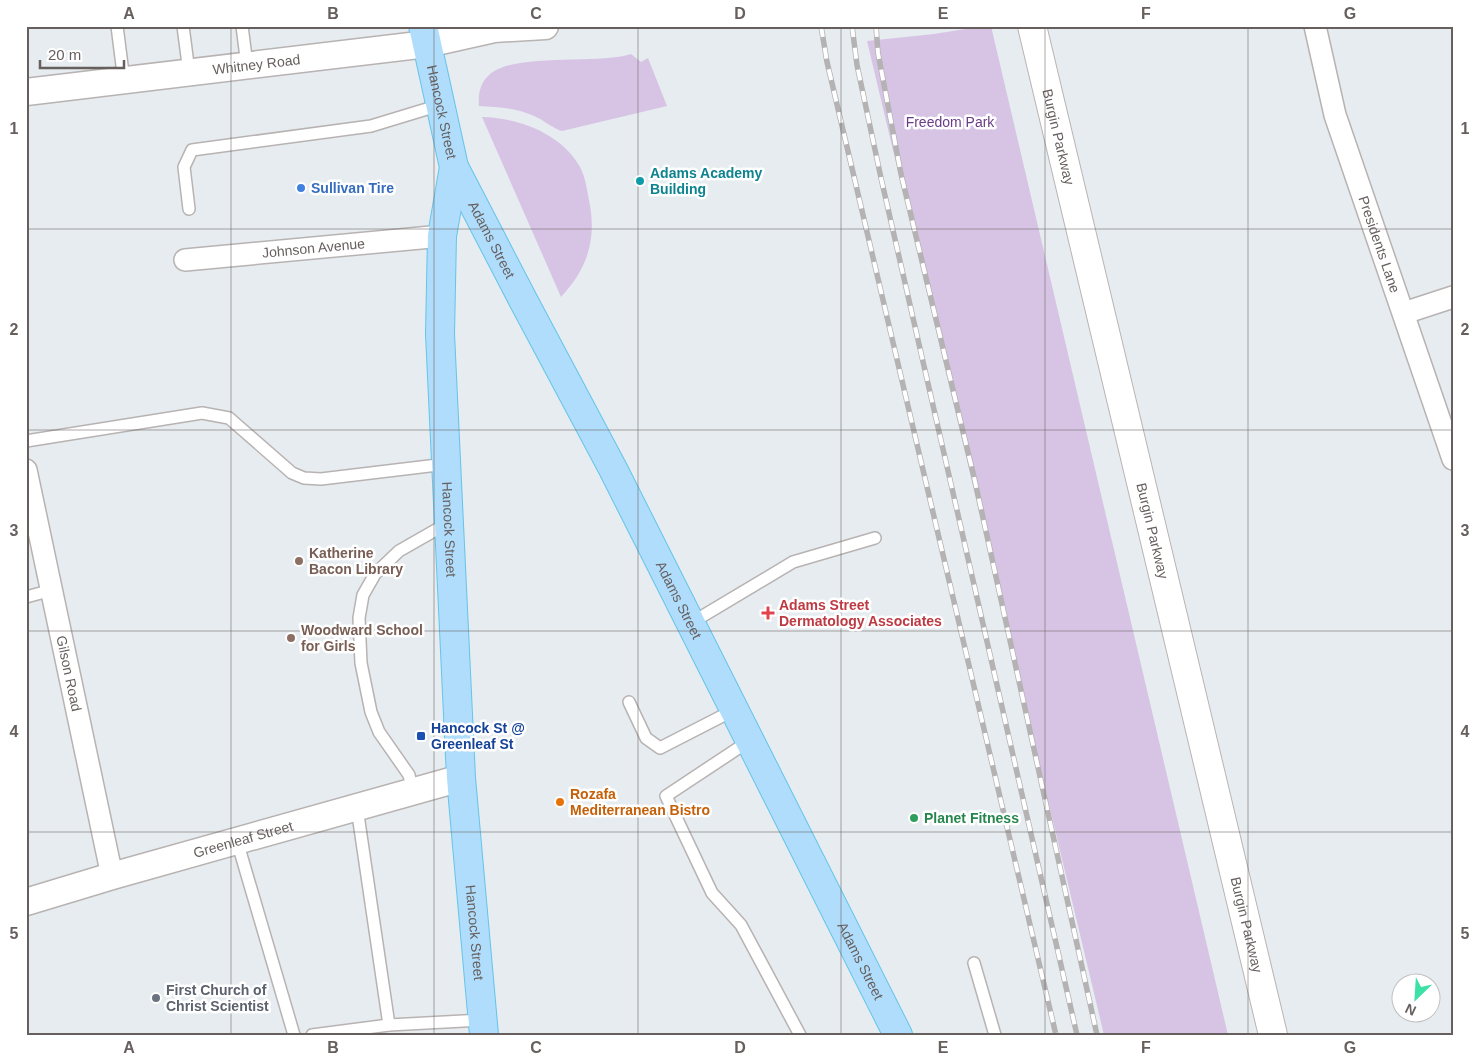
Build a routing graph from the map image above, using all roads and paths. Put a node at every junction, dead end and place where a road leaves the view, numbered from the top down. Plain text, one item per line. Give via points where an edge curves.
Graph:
1 (117, 26) edge
2 (183, 26) edge
3 (242, 26) edge
4 (545, 26) edge
5 (1032, 26) edge
6 (1315, 26) edge
7 (425, 35) edge
8 (247, 65) junction
9 (189, 72) junction
10 (124, 81) junction
11 (26, 92) edge
12 (440, 105) junction
13 (454, 166) junction
14 (189, 209) dead end
15 (442, 236) junction
16 (185, 260) dead end
17 (1453, 297) edge
18 (1404, 313) junction
19 (26, 441) edge
20 (1453, 459) edge
21 (446, 464) junction
22 (26, 470) edge
23 (449, 522) junction
24 (875, 538) dead end
25 (52, 590) junction
26 (26, 597) edge
27 (691, 623) junction
28 (628, 702) dead end
29 (734, 710) junction
30 (749, 741) junction
31 (461, 778) junction
32 (412, 792) junction
33 (356, 808) junction
34 (237, 841) junction
35 (112, 876) junction
36 (26, 902) edge
37 (974, 964) dead end
38 (389, 1025) junction
39 (484, 1028) edge
40 (294, 1035) edge
41 (312, 1035) edge
42 (800, 1035) edge
43 (898, 1035) edge
44 (995, 1035) edge
45 (1273, 1035) edge

1 - 10 lane
2 - 9 lane
3 - 8 lane
4 - 7 street, Whitney Road
5 - 45 main road, Burgin Parkway
6 - 18 street, Presidents Lane via 1335,115
7 - 8 street, Whitney Road
7 - 12 main road, Hancock Street
8 - 9 street, Whitney Road
9 - 10 street, Whitney Road
10 - 11 street, Whitney Road
12 - 13 main road, Hancock Street
12 - 14 lane via 371,126 192,150 184,167
13 - 15 main road, Hancock Street
13 - 27 main road, Adams Street
15 - 16 street, Johnson Avenue
15 - 21 main road, Hancock Street via 440,334
17 - 18 street
18 - 20 street, Presidents Lane
19 - 21 lane via 202,413 229,418 292,473 304,478 321,479
21 - 23 main road, Hancock Street
22 - 25 street, Gilson Road
23 - 31 main road, Hancock Street
23 - 32 lane via 398,550 375,574 363,595 359,618 361,663 371,712 379,732 409,775
24 - 27 lane via 794,562
25 - 26 lane
25 - 35 street, Gilson Road
27 - 29 main road, Adams Street
28 - 29 lane via 646,738 660,748
29 - 30 main road, Adams Street
30 - 42 lane via 666,796 712,894 742,925
30 - 43 main road, Adams Street
31 - 32 street, Greenleaf Street
31 - 39 main road, Hancock Street
32 - 33 street, Greenleaf Street
33 - 34 street, Greenleaf Street
33 - 38 lane
34 - 35 street, Greenleaf Street
34 - 40 lane
35 - 36 street, Greenleaf Street
37 - 44 lane
38 - 39 lane
38 - 41 lane

